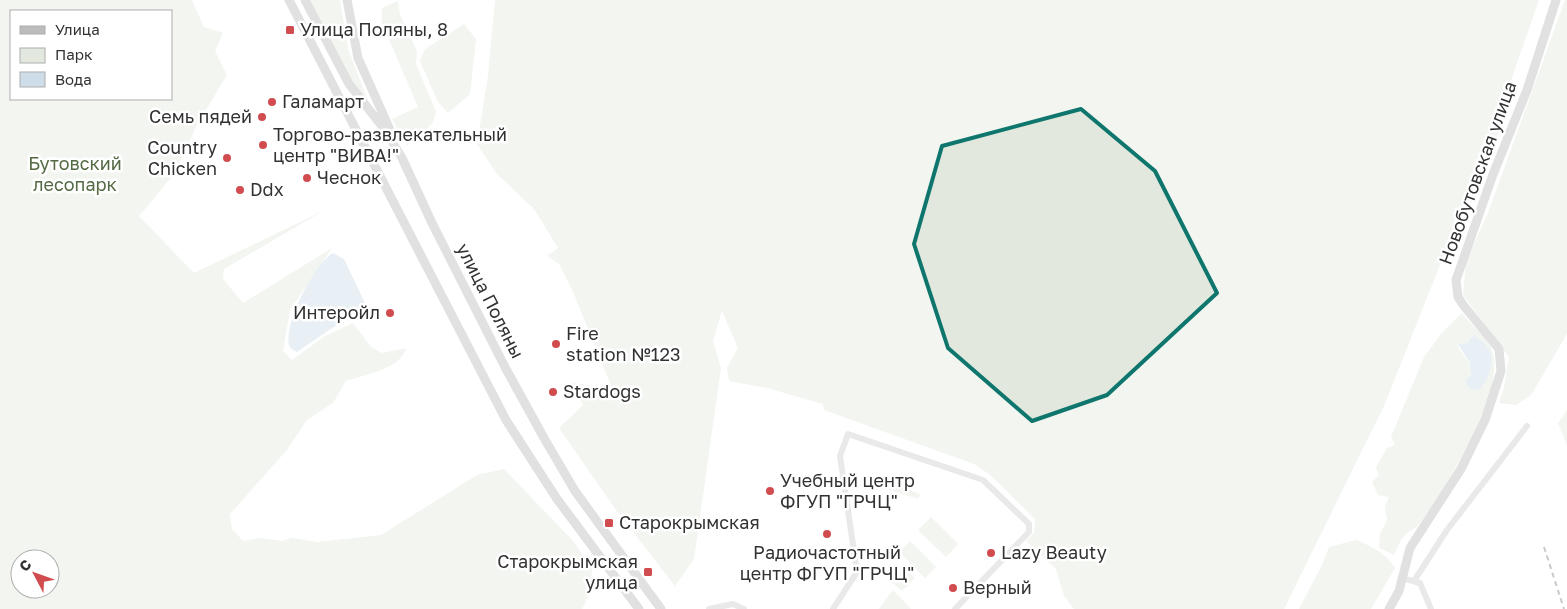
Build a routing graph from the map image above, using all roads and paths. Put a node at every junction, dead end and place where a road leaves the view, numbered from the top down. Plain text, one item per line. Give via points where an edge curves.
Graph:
1 (289, 0) edge
2 (305, 0) edge
3 (347, 0) edge
4 (1556, 0) edge
5 (402, 158) junction
6 (1527, 426) dead end
7 (1402, 578) junction
8 (1414, 581) junction
9 (639, 609) edge
10 (661, 609) edge
11 (709, 609) edge
12 (744, 609) edge
13 (833, 609) edge
14 (955, 609) edge
15 (1389, 609) edge
16 (1431, 609) edge

1 - 9 main road via 506,420 557,499
2 - 5 main road, улица Поляны via 349,84
3 - 5 main road via 358,58
4 - 7 main road, Новобутовская улица via 1527,90 1456,280 1458,297 1496,342 1502,355 1502,372 1496,394 1461,469 1410,548
5 - 10 main road, улица Поляны via 506,369 544,438 575,490
6 - 8 street via 1447,530
7 - 8 street
7 - 15 main road, Новобутовская улица
8 - 16 street via 1420,583
11 - 12 street via 733,604
13 - 14 street via 857,572 840,456 848,434 984,480 1029,524 1029,532

